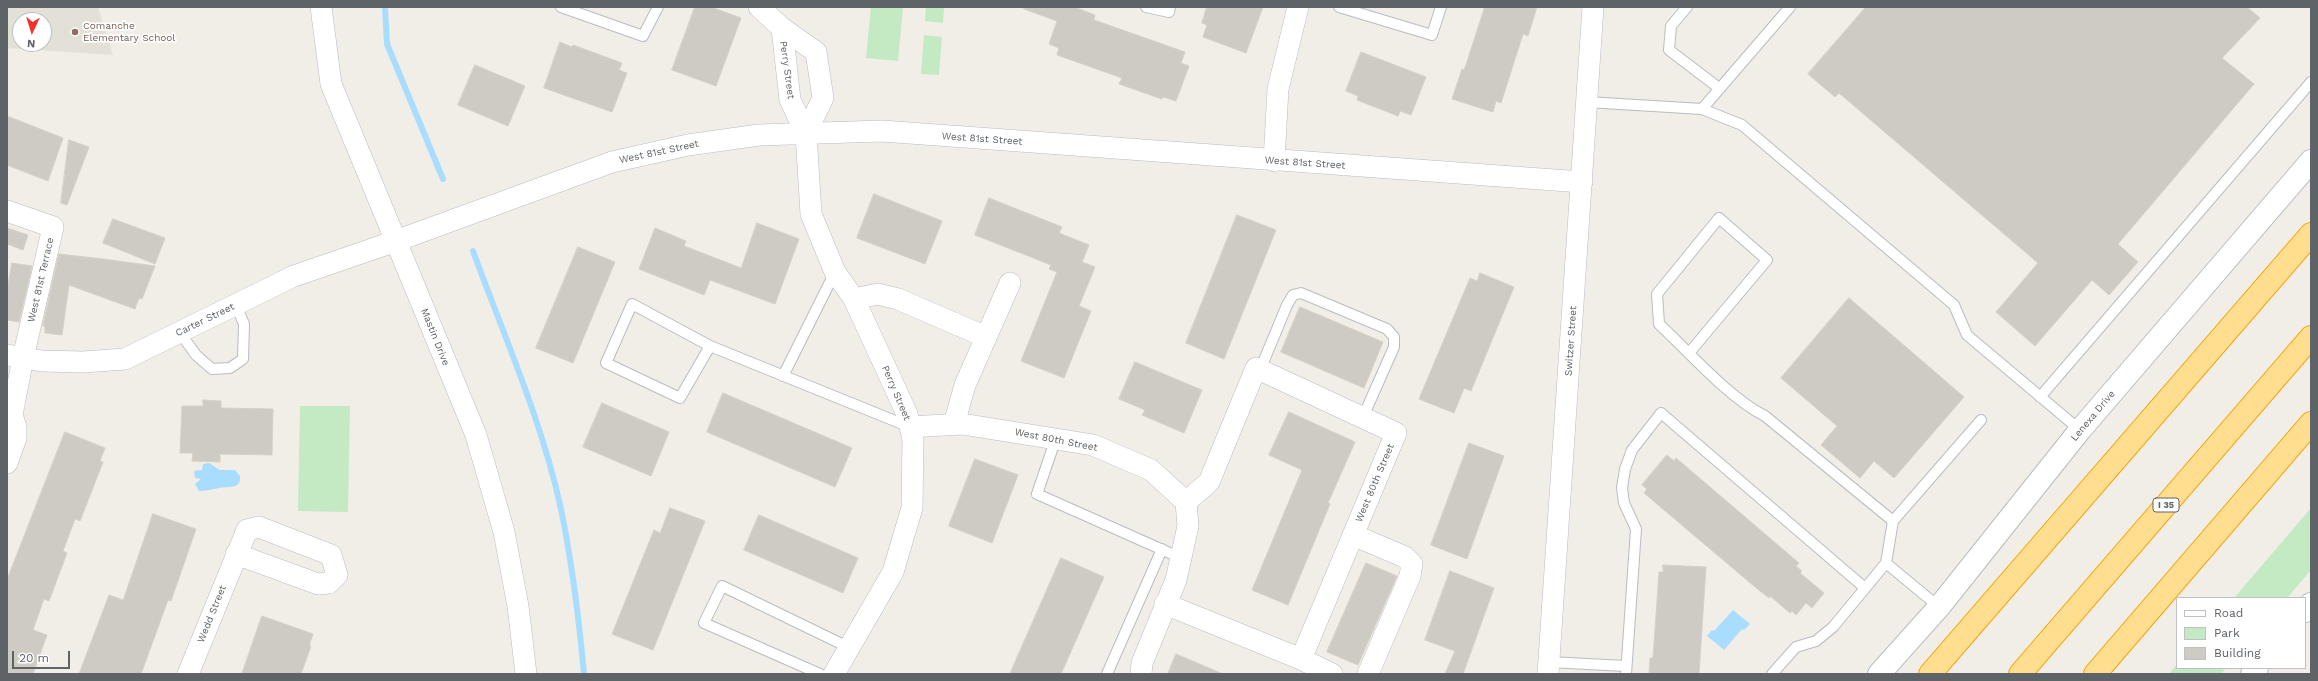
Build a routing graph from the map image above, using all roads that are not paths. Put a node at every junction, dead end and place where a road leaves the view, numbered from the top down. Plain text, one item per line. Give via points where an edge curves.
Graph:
1 (321, 7) edge
2 (561, 7) edge
3 (658, 7) edge
4 (758, 7) edge
5 (1146, 7) edge
6 (1170, 7) edge
7 (1298, 7) edge
8 (1339, 7) edge
9 (1441, 7) edge
10 (1593, 7) edge
11 (1687, 7) edge
12 (1790, 7) edge
13 (782, 28) junction
14 (2311, 82) edge
15 (1719, 88) junction
16 (1587, 102) junction
17 (1702, 109) junction
18 (806, 133) junction
19 (1274, 161) junction
20 (2311, 161) edge
21 (1582, 182) junction
22 (7, 211) edge
23 (2311, 234) edge
24 (396, 241) junction
25 (835, 272) junction
26 (1010, 283) dead end
27 (854, 299) junction
28 (236, 305) junction
29 (180, 333) junction
30 (986, 336) junction
31 (2311, 337) edge
32 (710, 346) junction
33 (1689, 353) junction
34 (15, 357) edge
35 (1260, 370) junction
36 (783, 376) junction
37 (2040, 397) junction
38 (10, 414) edge
39 (1363, 417) junction
40 (1981, 420) dead end
41 (2311, 423) edge
42 (954, 424) junction
43 (910, 427) junction
44 (2080, 430) junction
45 (2311, 432) edge
46 (1056, 438) junction
47 (7, 463) edge
48 (2273, 467) junction
49 (1186, 502) junction
50 (1893, 521) junction
51 (1353, 535) junction
52 (1162, 549) junction
53 (236, 554) dead end
54 (1181, 558) junction
55 (1886, 563) junction
56 (1865, 588) junction
57 (1165, 604) junction
58 (1939, 607) junction
59 (850, 648) junction
60 (1301, 659) junction
61 (1549, 668) edge
62 (1626, 670) edge
63 (188, 674) edge
64 (526, 674) edge
65 (820, 674) edge
66 (834, 674) edge
67 (1107, 674) edge
68 (1141, 674) edge
69 (1332, 674) edge
70 (1368, 674) edge
71 (1772, 674) edge
72 (1879, 674) edge
73 (1930, 674) edge
74 (2020, 674) edge
75 (2095, 674) edge

1 - 24 street, Mastin Drive via 331,84
2 - 3 lane via 643,36
4 - 13 street, Perry Street
5 - 6 lane via 1169,12
7 - 19 street via 1278,89
8 - 9 lane via 1432,35
10 - 16 street, Switzer Street
11 - 15 lane via 1671,26 1669,50
12 - 15 lane
13 - 18 street, Perry Street via 790,100
13 - 18 street, Perry Street via 816,52 824,98
14 - 37 lane
15 - 17 lane
16 - 17 lane
16 - 21 street, Switzer Street
17 - 37 lane via 1742,125 1815,186 1954,305 1968,335
18 - 19 street, West 81st Street via 882,131
18 - 24 street, West 81st Street via 759,135 688,145 612,162
18 - 25 street, Perry Street via 811,214
19 - 21 street, West 81st Street
20 - 44 street, Lenexa Drive
21 - 61 street, Switzer Street
22 - 34 street, West 81st Terrace via 54,227
23 - 73 highway
24 - 28 street, Carter Street via 294,276
24 - 64 street, Mastin Drive via 476,436 504,532 518,606
25 - 27 street, Perry Street
25 - 36 lane
26 - 30 street
27 - 30 street via 878,294 898,299
27 - 43 street, Perry Street via 907,414
28 - 29 street, Carter Street
28 - 29 lane via 244,324 243,359 230,368 212,369 196,355
29 - 34 street, Carter Street via 125,359 83,362 42,361
30 - 42 street via 966,385
31 - 74 highway, I 35
32 - 32 lane via 680,398 606,363 632,304
32 - 36 lane
33 - 33 lane via 1659,324 1657,294 1719,218 1767,260
33 - 50 lane via 1747,407 1765,416
34 - 38 street
35 - 39 street, West 80th Street
35 - 39 lane via 1293,295 1301,293 1387,329 1394,337 1394,347
35 - 49 street via 1256,368 1209,482
36 - 43 lane
37 - 44 lane
38 - 47 street via 16,428 16,438
39 - 51 street, West 80th Street via 1396,433
40 - 50 lane
41 - 48 highway
42 - 43 street, West 80th Street
42 - 46 street, West 80th Street
43 - 59 street, Perry Street via 913,439 912,508 893,572
44 - 58 street, Lenexa Drive
45 - 48 highway
46 - 49 street, West 80th Street via 1094,445 1151,470
46 - 52 lane via 1037,494
48 - 75 highway
49 - 54 street via 1188,526
50 - 55 lane
51 - 60 street, West 80th Street
51 - 70 street via 1405,557 1412,564 1410,576
52 - 54 lane
52 - 67 lane
53 - 63 street, Wedd Street
54 - 57 street via 1176,580
55 - 56 lane
55 - 58 lane
56 - 62 lane via 1661,413 1632,450 1622,488 1624,503 1636,529
56 - 71 lane via 1833,627 1816,641 1796,647
57 - 60 street
57 - 68 street via 1142,663
58 - 72 street, Lenexa Drive
59 - 65 lane via 722,586 704,623
59 - 66 street, Perry Street
60 - 69 street
61 - 62 lane

